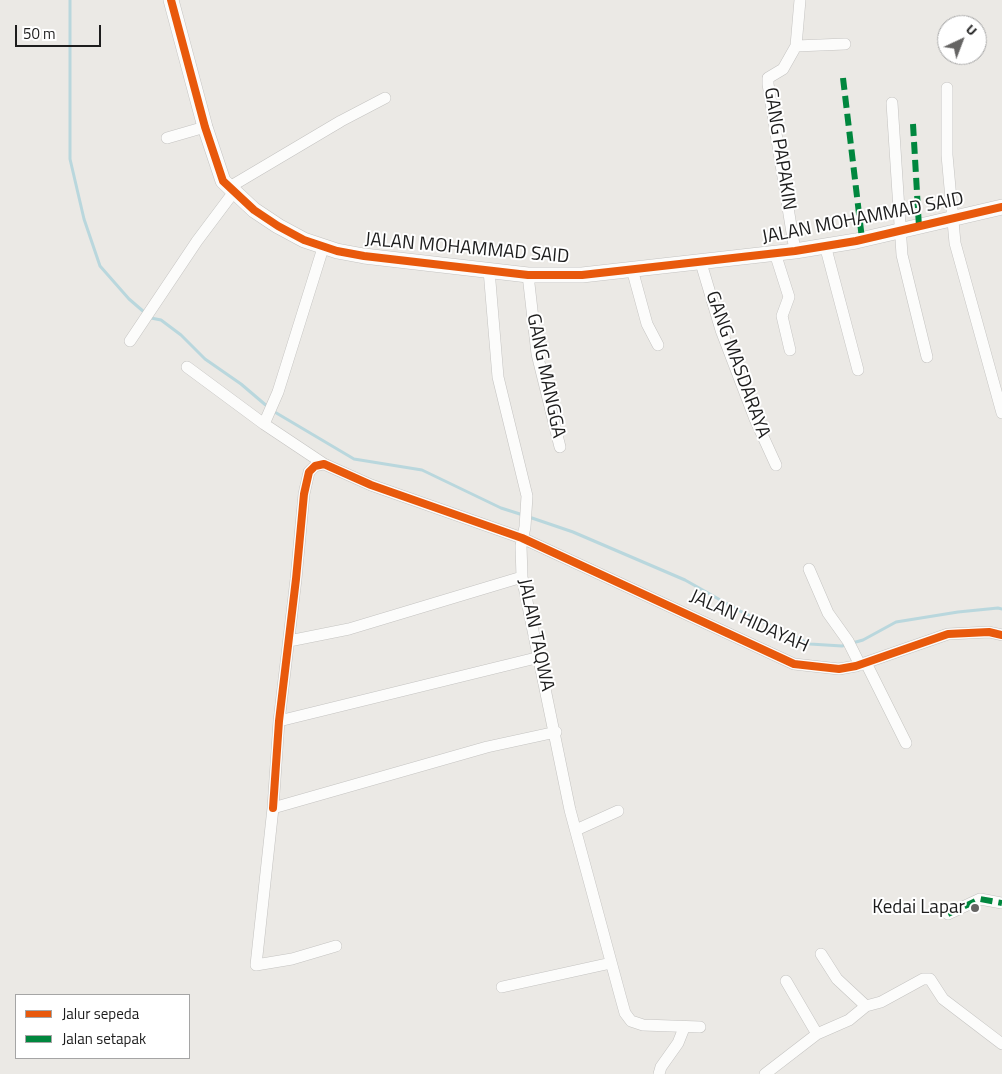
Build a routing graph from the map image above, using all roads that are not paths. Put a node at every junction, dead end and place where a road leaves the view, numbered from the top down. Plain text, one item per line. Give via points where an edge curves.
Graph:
1 (171, 0) edge
2 (800, 0) edge
3 (845, 44) dead end
4 (796, 46) junction
5 (947, 88) dead end
6 (385, 98) dead end
7 (892, 103) dead end
8 (205, 127) junction
9 (167, 138) dead end
10 (230, 190) junction
11 (1002, 207) edge
12 (952, 219) junction
13 (899, 231) junction
14 (825, 245) junction
15 (323, 248) junction
16 (795, 251) junction
17 (775, 253) junction
18 (701, 263) junction
19 (632, 269) junction
20 (489, 270) junction
21 (528, 275) junction
22 (130, 341) dead end
23 (658, 344) dead end
24 (790, 350) dead end
25 (927, 357) dead end
26 (187, 367) dead end
27 (858, 370) dead end
28 (1002, 413) edge
29 (266, 419) junction
30 (560, 447) dead end
31 (324, 464) junction
32 (776, 465) dead end
33 (524, 532) junction
34 (809, 568) dead end
35 (522, 576) junction
36 (1002, 635) edge
37 (289, 641) junction
38 (540, 657) junction
39 (863, 664) junction
40 (279, 721) junction
41 (556, 732) junction
42 (906, 743) dead end
43 (274, 808) junction
44 (618, 811) dead end
45 (576, 830) junction
46 (1002, 903) edge
47 (948, 914) dead end
48 (336, 946) dead end
49 (821, 954) dead end
50 (611, 963) junction
51 (786, 981) dead end
52 (502, 987) dead end
53 (866, 1006) junction
54 (700, 1027) dead end
55 (684, 1028) junction
56 (818, 1034) junction
57 (1002, 1044) edge
58 (659, 1074) edge
59 (765, 1074) edge

1 - 8 street, JALAN MOHAMMAD SAID
2 - 4 street, GANG PAPAKIN
3 - 4 street
4 - 16 street, GANG PAPAKIN via 782,69 768,78
5 - 12 street via 947,155
6 - 10 street via 341,121
7 - 13 street
8 - 9 street
8 - 10 street, JALAN MOHAMMAD SAID via 219,171
10 - 15 street, JALAN MOHAMMAD SAID via 278,226
10 - 22 street
11 - 12 street, JALAN MOHAMMAD SAID
12 - 13 street, JALAN MOHAMMAD SAID
12 - 28 street via 964,280
13 - 14 street, JALAN MOHAMMAD SAID
13 - 25 street
14 - 16 street, JALAN MOHAMMAD SAID
14 - 27 street
15 - 20 street, JALAN MOHAMMAD SAID via 364,256
15 - 29 street via 278,392
16 - 17 street, JALAN MOHAMMAD SAID
17 - 18 street, JALAN MOHAMMAD SAID
17 - 24 street via 789,297 782,316
18 - 19 street, JALAN MOHAMMAD SAID
18 - 32 street, GANG MASDARAYA via 721,330
19 - 21 street, JALAN MOHAMMAD SAID via 582,275
19 - 23 street via 647,324
20 - 21 street, JALAN MOHAMMAD SAID
20 - 33 street, JALAN TAQWA via 498,377 522,471 527,507
21 - 30 street, GANG MANGGA via 537,354
26 - 29 street, JALAN HIDAYAH
29 - 31 street, JALAN HIDAYAH
31 - 33 street, JALAN HIDAYAH via 371,485
31 - 37 street via 309,472 304,494
33 - 35 street, JALAN TAQWA
33 - 39 street, JALAN HIDAYAH via 794,664 839,669
34 - 39 street via 828,613
35 - 37 street via 383,620
35 - 38 street, JALAN TAQWA
36 - 39 street, JALAN HIDAYAH via 989,632 948,634
37 - 40 street
38 - 40 street
38 - 41 street, JALAN TAQWA
39 - 42 street
40 - 43 street
41 - 43 street via 487,747
41 - 45 street, JALAN TAQWA
43 - 48 street via 256,965
44 - 45 street
45 - 50 street, JALAN TAQWA
46 - 47 street via 980,899
49 - 53 street via 837,979
50 - 52 street
50 - 55 street, JALAN TAQWA via 625,1013 631,1021
51 - 56 street
53 - 56 street via 849,1020
53 - 57 street via 881,1002 923,979 930,979 943,999
54 - 55 street
55 - 58 street
56 - 59 street

